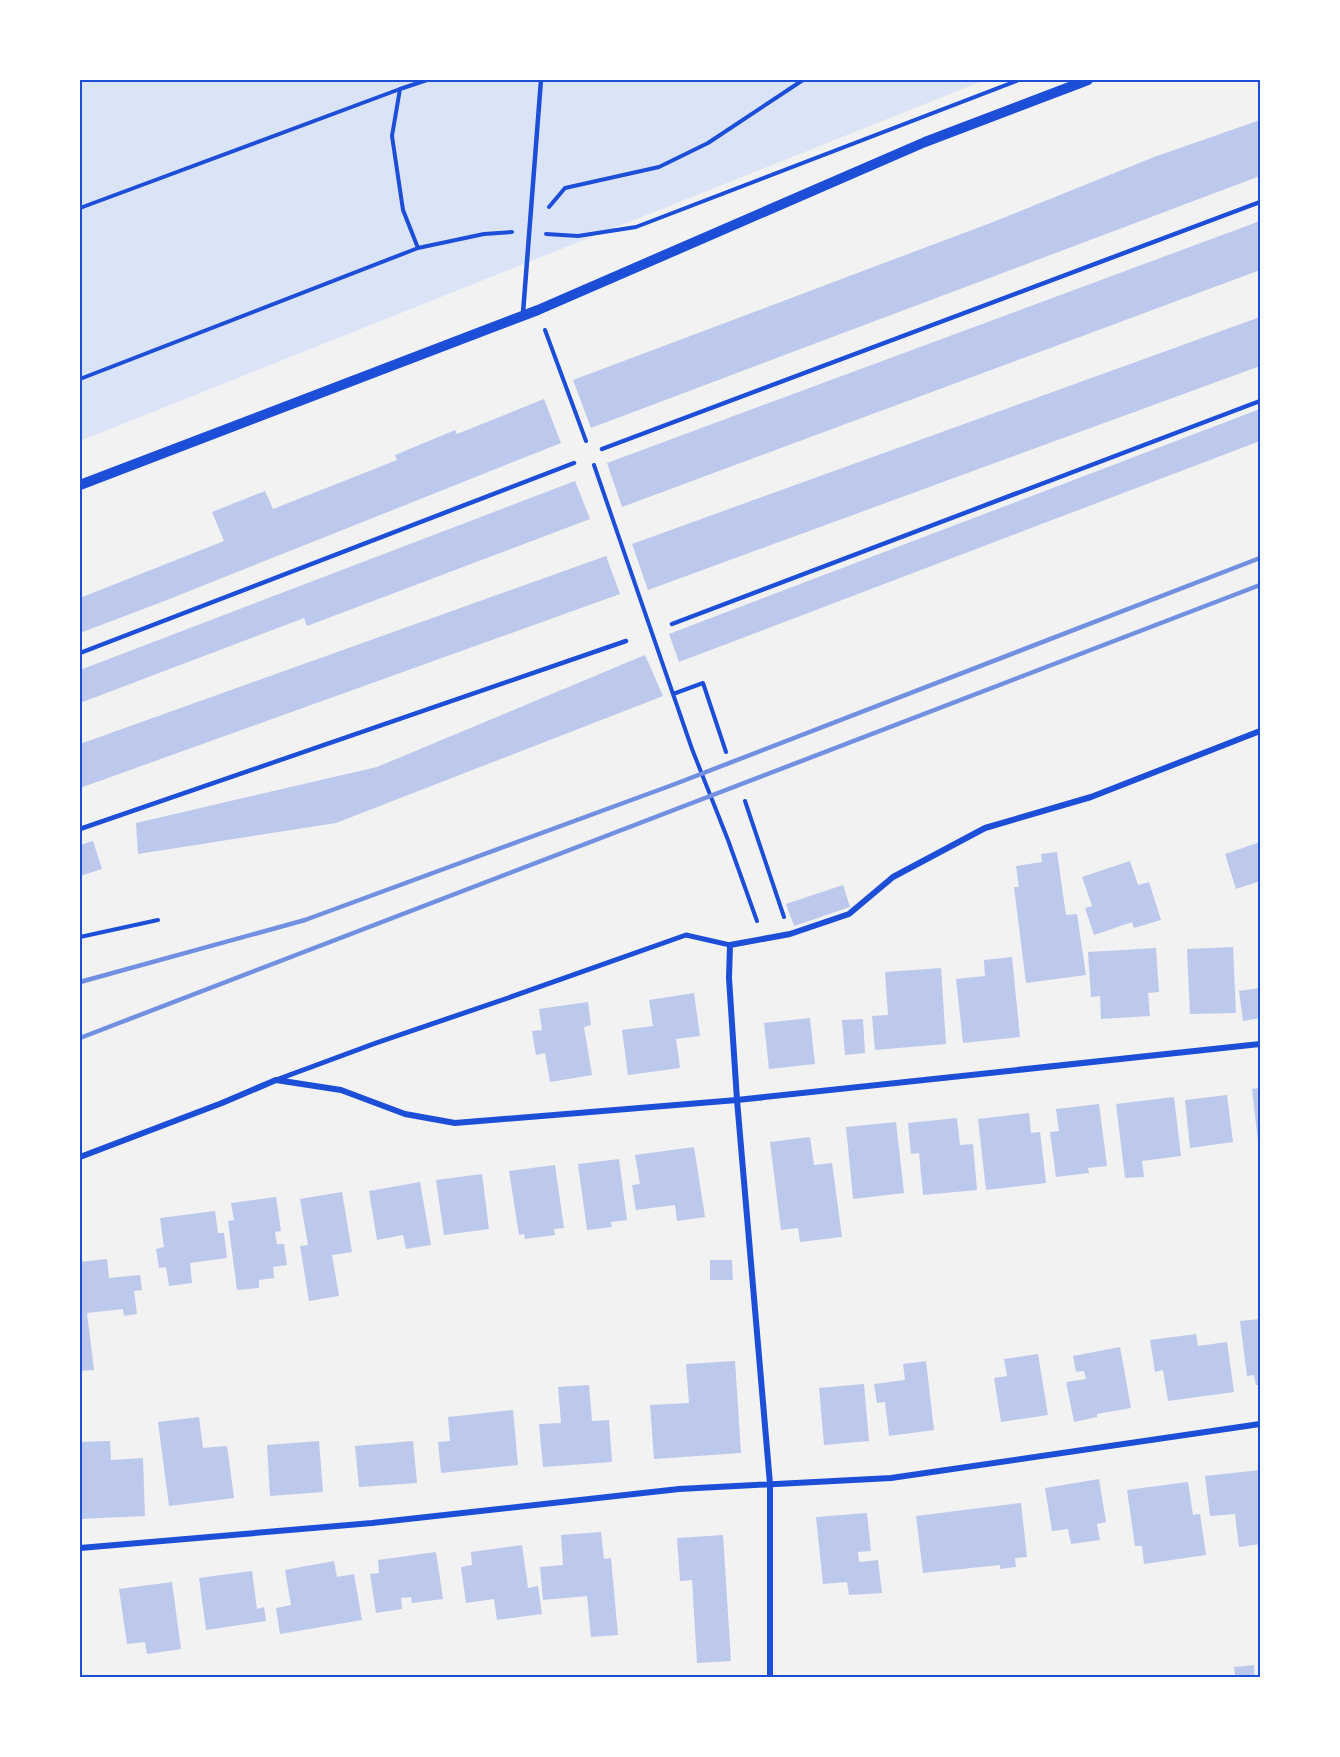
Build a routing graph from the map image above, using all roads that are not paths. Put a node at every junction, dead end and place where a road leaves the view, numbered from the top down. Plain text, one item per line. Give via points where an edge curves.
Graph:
1 (541, 80) edge
2 (1088, 80) edge
3 (1260, 202) edge
4 (522, 316) junction
5 (1260, 401) edge
6 (602, 449) dead end
7 (574, 463) dead end
8 (80, 485) edge
9 (672, 624) dead end
10 (627, 641) dead end
11 (80, 654) edge
12 (1260, 731) edge
13 (80, 829) edge
14 (730, 945) junction
15 (1260, 1044) edge
16 (276, 1080) junction
17 (737, 1100) junction
18 (80, 1157) edge
19 (1260, 1424) edge
20 (770, 1484) junction
21 (80, 1548) edge
22 (770, 1677) edge

1 - 4 lane
2 - 4 street via 925,142
3 - 6 lane
4 - 8 street
5 - 9 lane
7 - 11 lane
10 - 13 lane
12 - 14 street via 1091,797 985,828 893,877 849,914 790,934
14 - 16 street via 686,935
14 - 17 street
15 - 17 street
16 - 17 street via 341,1090 405,1114 455,1123
16 - 18 street
17 - 20 street
19 - 20 street via 891,1478
20 - 21 street via 679,1489 372,1523
20 - 22 street

